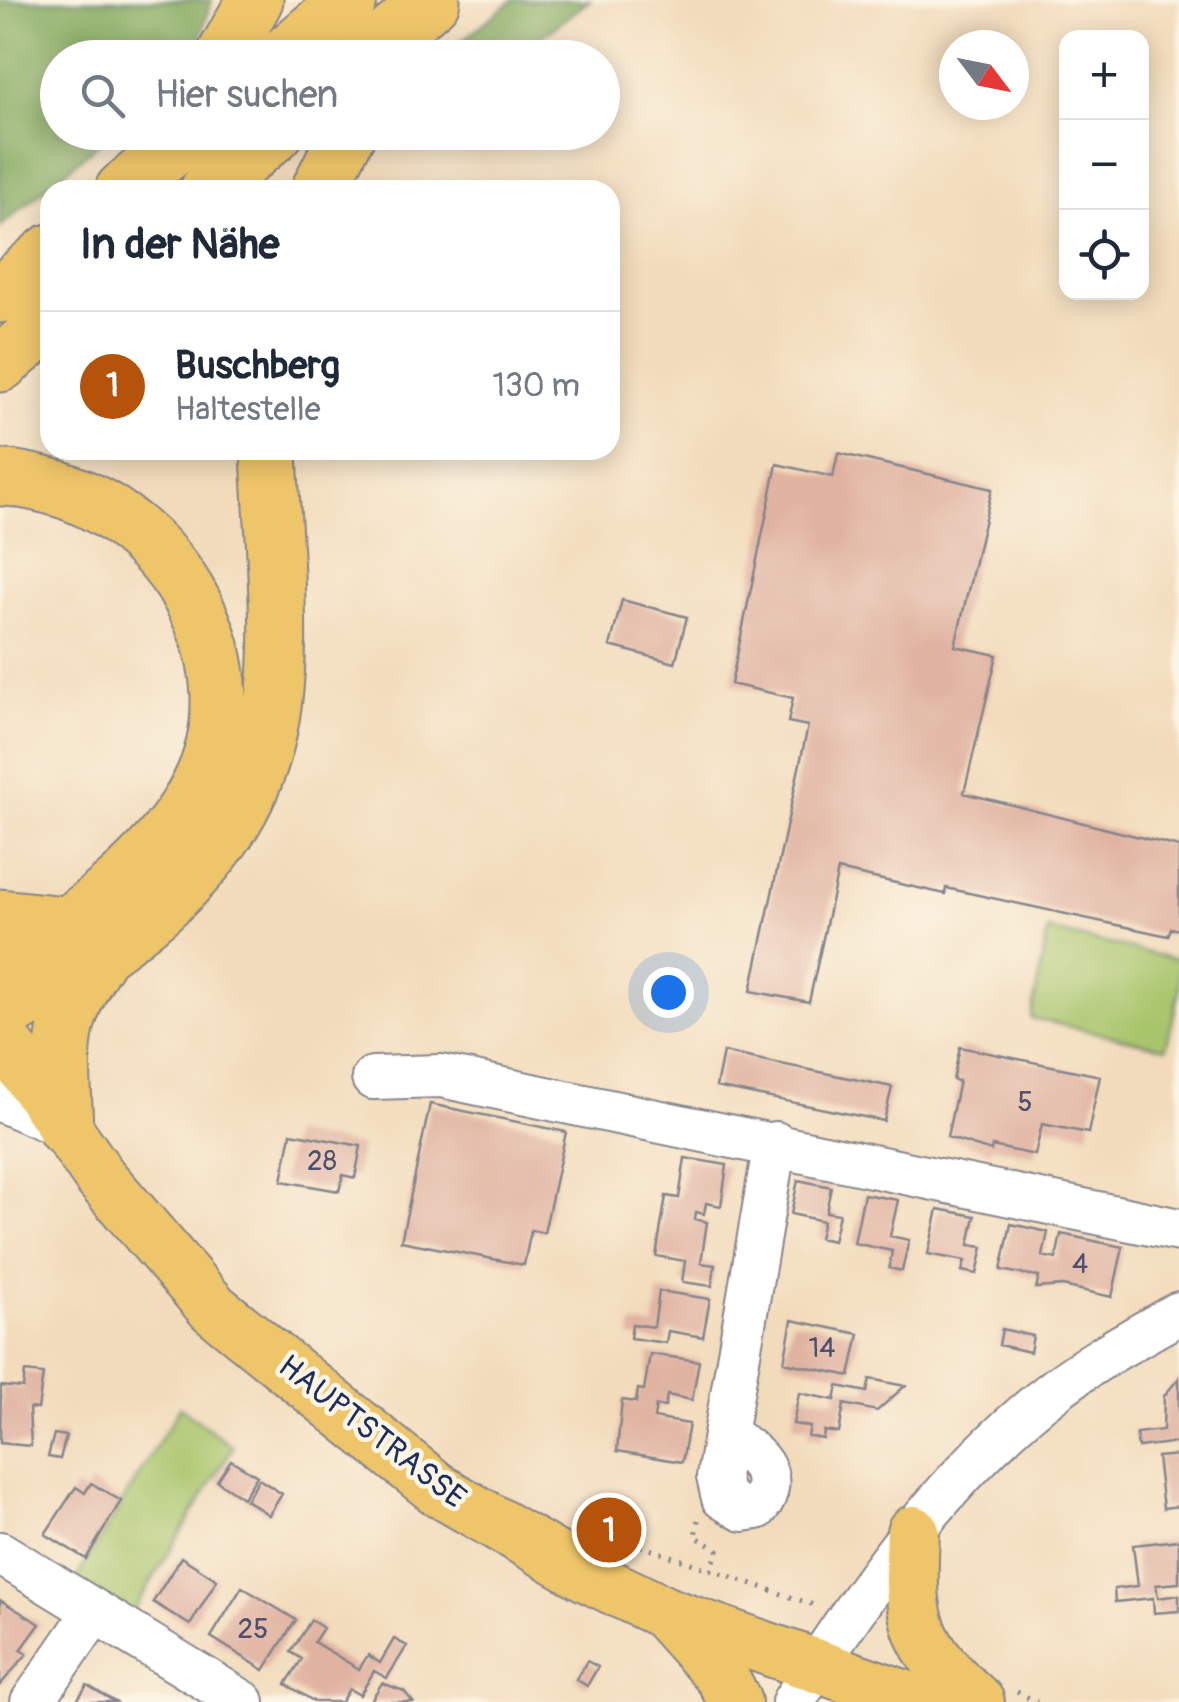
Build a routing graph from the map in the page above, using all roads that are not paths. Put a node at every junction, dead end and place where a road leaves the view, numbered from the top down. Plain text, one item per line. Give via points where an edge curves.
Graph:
1 (255, 0) edge
2 (349, 0) edge
3 (432, 0) edge
4 (464, 0) edge
5 (232, 40) edge
6 (302, 40) edge
7 (385, 40) edge
8 (427, 40) edge
9 (129, 150) edge
10 (171, 150) edge
11 (255, 150) edge
12 (339, 150) edge
13 (96, 180) edge
14 (135, 180) edge
15 (220, 180) edge
16 (323, 180) edge
17 (40, 330) edge
18 (0, 364) edge
19 (268, 460) edge
20 (0, 478) edge
21 (0, 916) edge
22 (81, 941) junction
23 (0, 976) edge
24 (0, 1016) edge
25 (0, 1034) edge
26 (373, 1078) dead end
27 (0, 1100) edge
28 (65, 1128) junction
29 (776, 1142) junction
30 (1179, 1230) edge
31 (1179, 1314) edge
32 (725, 1435) dead end
33 (913, 1532) junction
34 (0, 1553) edge
35 (95, 1612) junction
36 (665, 1613) junction
37 (805, 1684) edge
38 (32, 1702) edge
39 (242, 1702) edge
40 (736, 1702) edge
41 (920, 1702) edge
42 (978, 1702) edge

1 - 5 highway
2 - 6 highway
3 - 7 highway
4 - 8 highway
9 - 13 highway
10 - 14 highway
11 - 15 highway
12 - 16 highway
17 - 18 highway
19 - 22 highway via 275,639 264,754 207,860 162,906
20 - 22 highway via 69,490 120,516 162,552 193,597 211,646 217,737 200,787
21 - 22 highway
22 - 23 highway
22 - 24 highway
22 - 28 highway via 62,1042
25 - 28 main road, HAUPTSTRASSE
26 - 29 street via 440,1076
27 - 28 street
28 - 36 main road, HAUPTSTRASSE via 214,1308 259,1345 440,1491 586,1576
29 - 30 street
29 - 32 street
31 - 33 street via 1056,1389 1002,1435
33 - 37 street
33 - 42 main road via 910,1597 922,1640 940,1668
34 - 35 street
35 - 38 street
35 - 39 street
36 - 37 main road, HAUPTSTRASSE
36 - 40 main road
37 - 41 main road, HAUPTSTRASSE

